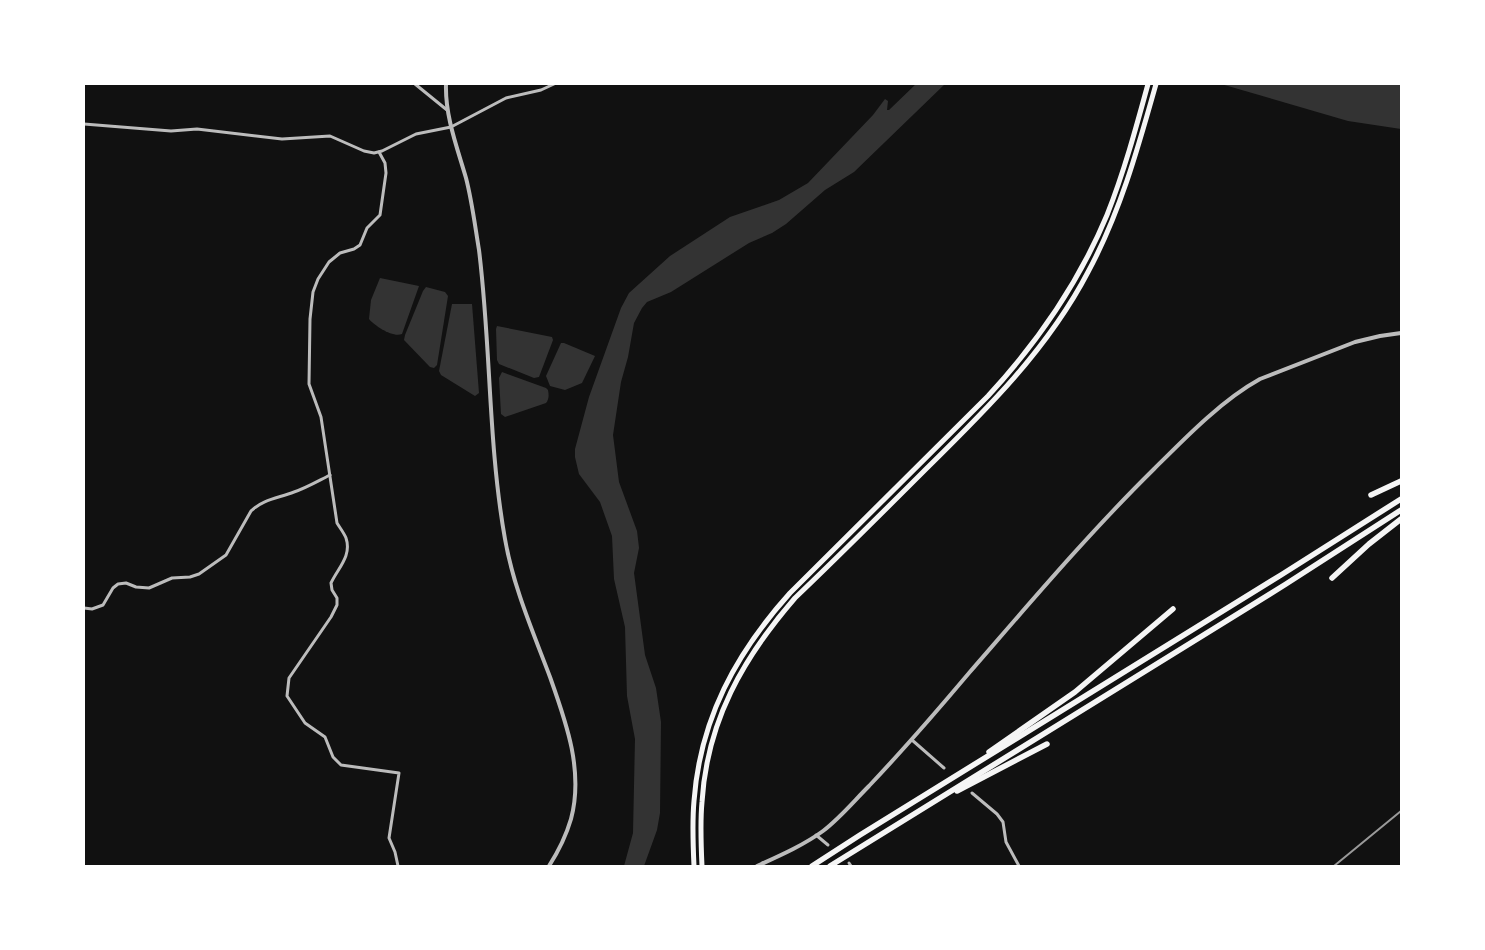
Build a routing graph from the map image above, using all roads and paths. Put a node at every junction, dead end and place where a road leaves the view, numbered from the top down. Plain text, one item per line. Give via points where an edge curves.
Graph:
1 (415, 84) edge
2 (446, 84) edge
3 (554, 84) edge
4 (1148, 84) edge
5 (1156, 84) edge
6 (447, 110) junction
7 (84, 124) edge
8 (451, 127) junction
9 (379, 152) junction
10 (1401, 334) edge
11 (330, 475) junction
12 (1401, 481) edge
13 (1371, 496) dead end
14 (1401, 499) edge
15 (1401, 510) edge
16 (1401, 519) edge
17 (1332, 578) dead end
18 (84, 608) edge
19 (1173, 609) dead end
20 (912, 740) junction
21 (1047, 744) dead end
22 (944, 768) dead end
23 (935, 790) junction
24 (972, 793) dead end
25 (902, 821) junction
26 (816, 835) junction
27 (828, 846) dead end
28 (398, 866) edge
29 (549, 866) edge
30 (694, 866) edge
31 (702, 866) edge
32 (757, 866) edge
33 (812, 866) edge
34 (830, 866) edge
35 (1019, 866) edge

1 - 6 street
2 - 6 street
3 - 8 street via 506,98
4 - 30 main road via 1128,155 1099,233 1068,292 1042,330 988,396 790,593 766,621 733,670 716,704 697,775 693,814
5 - 31 main road via 1135,157 1102,246 1075,296 1044,341 974,422 795,598 744,666 723,707 710,752 702,799
6 - 8 street
7 - 9 street via 171,131 197,129 282,139 330,136 364,150
8 - 9 street via 416,134
8 - 29 street via 470,194 479,251 496,474 505,540 574,759 575,789 571,818
9 - 11 street via 386,173 380,216 367,228 360,245 340,253 329,262 313,292 309,384 320,417
10 - 20 street via 1355,342 1260,379 1223,405 1122,500
11 - 18 street via 257,505 226,555 199,574 172,578 149,588 118,584 103,605
11 - 28 street via 337,524 348,546 345,560 331,583 337,605 289,678 286,692 304,723 325,737 333,757 341,765 399,773 389,838
12 - 13 highway
14 - 23 highway
15 - 25 highway
16 - 17 highway
19 - 23 highway via 1075,692
20 - 22 street
20 - 26 street via 837,819
21 - 25 highway
23 - 33 highway
24 - 35 street via 1003,822 1006,842
25 - 34 highway
26 - 27 street
26 - 32 street

